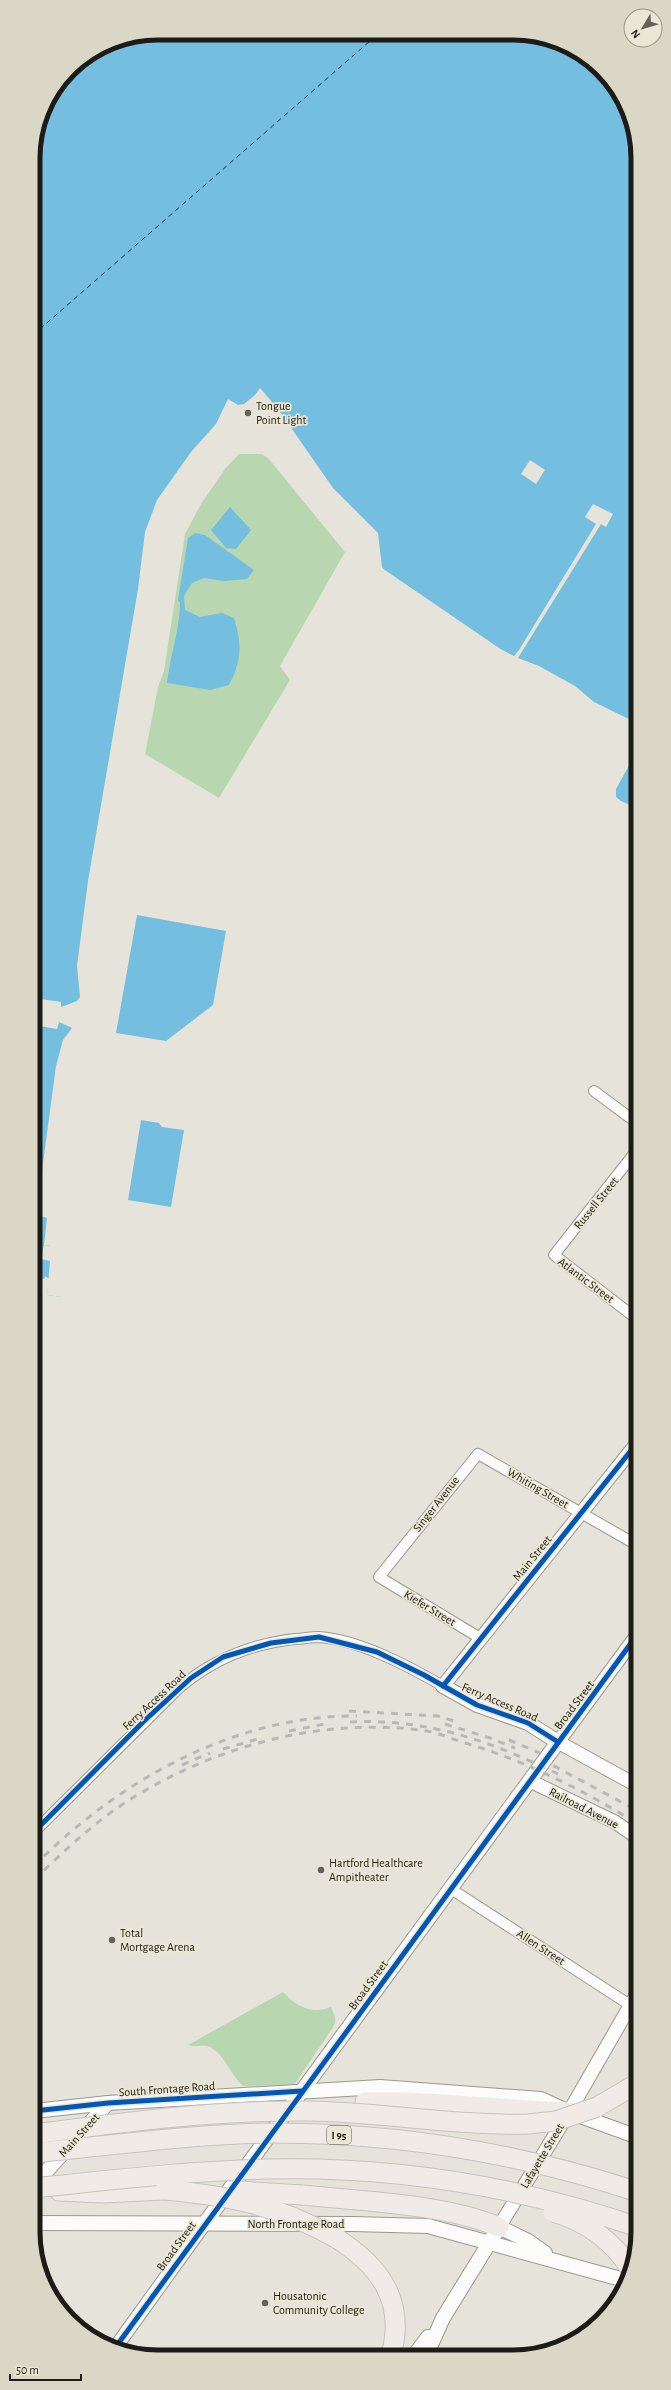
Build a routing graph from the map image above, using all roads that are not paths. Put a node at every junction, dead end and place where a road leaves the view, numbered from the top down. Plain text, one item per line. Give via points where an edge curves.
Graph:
1 (594, 1091) dead end
2 (631, 1119) edge
3 (631, 1158) edge
4 (554, 1255) joint
5 (631, 1314) edge
6 (631, 1451) edge
7 (502, 1468) joint
8 (582, 1513) junction
9 (631, 1541) edge
10 (379, 1577) joint
11 (480, 1638) junction
12 (631, 1644) edge
13 (443, 1686) junction
14 (558, 1742) junction
15 (530, 1781) junction
16 (631, 1782) edge
17 (40, 1826) edge
18 (631, 1833) edge
19 (451, 1889) junction
20 (630, 2005) joint
21 (631, 2087) edge
22 (302, 2091) junction
23 (108, 2103) junction
24 (40, 2111) edge
25 (569, 2112) junction
26 (237, 2113) junction
27 (40, 2133) edge
28 (631, 2134) edge
29 (40, 2152) edge
30 (378, 2173) junction
31 (40, 2181) edge
32 (40, 2187) edge
33 (40, 2188) edge
34 (165, 2190) junction
35 (631, 2190) edge
36 (40, 2223) edge
37 (205, 2223) junction
38 (631, 2225) edge
39 (494, 2234) junction
40 (627, 2263) edge
41 (621, 2279) edge
42 (443, 2318) junction
43 (118, 2343) edge
44 (392, 2350) edge
45 (419, 2350) edge
46 (429, 2350) edge

1 - 2 street
3 - 4 street, Russell Street
4 - 5 street, Atlantic Street
6 - 8 street, Main Street
7 - 8 street, Whiting Street
7 - 10 street, Singer Avenue via 478,1454
8 - 9 street, Whiting Street
8 - 11 street, Main Street
10 - 11 street, Kiefer Street
11 - 13 street, Main Street
12 - 14 street, Broad Street
13 - 14 main road, Ferry Access Road via 477,1705 528,1723
13 - 17 street, Ferry Access Road via 377,1652 319,1637 271,1643 237,1652 205,1668 179,1688
14 - 15 main road, Broad Street
14 - 16 street
15 - 18 street, Railroad Avenue via 615,1822
15 - 19 main road, Broad Street
19 - 20 street, Allen Street
19 - 22 main road, Broad Street
20 - 25 street, Lafayette Street
21 - 26 highway, bridge via 597,2107 556,2121 518,2125 330,2112
22 - 23 main road, South Frontage Road
22 - 25 main road, South Frontage Road via 380,2087 450,2090 541,2099
22 - 37 main road, Broad Street
23 - 24 main road, South Frontage Road
23 - 31 main road, Main Street
25 - 26 highway, bridge via 365,2102
25 - 28 main road, South Frontage Road
25 - 39 street, Lafayette Street
26 - 27 highway, bridge
29 - 35 highway, I 95, bridge via 237,2134 341,2135 411,2141 480,2151 547,2165
30 - 32 highway, bridge via 305,2169 234,2170
30 - 38 highway, bridge via 449,2179 490,2186 552,2200
30 - 40 highway, bridge via 521,2204 568,2217 604,2238
33 - 34 highway via 102,2193
34 - 39 highway, bridge via 232,2190 302,2195 440,2212 484,2221
34 - 44 highway, bridge via 220,2196 253,2203 292,2216 336,2238 366,2260 387,2289 395,2321
36 - 37 main road, North Frontage Road
37 - 39 main road, North Frontage Road via 428,2226
37 - 43 street, Broad Street
39 - 41 main road, North Frontage Road via 528,2241 554,2259
39 - 42 main road, Lafayette Street
42 - 45 main road, Lafayette Street
42 - 46 main road, Lafayette Street

